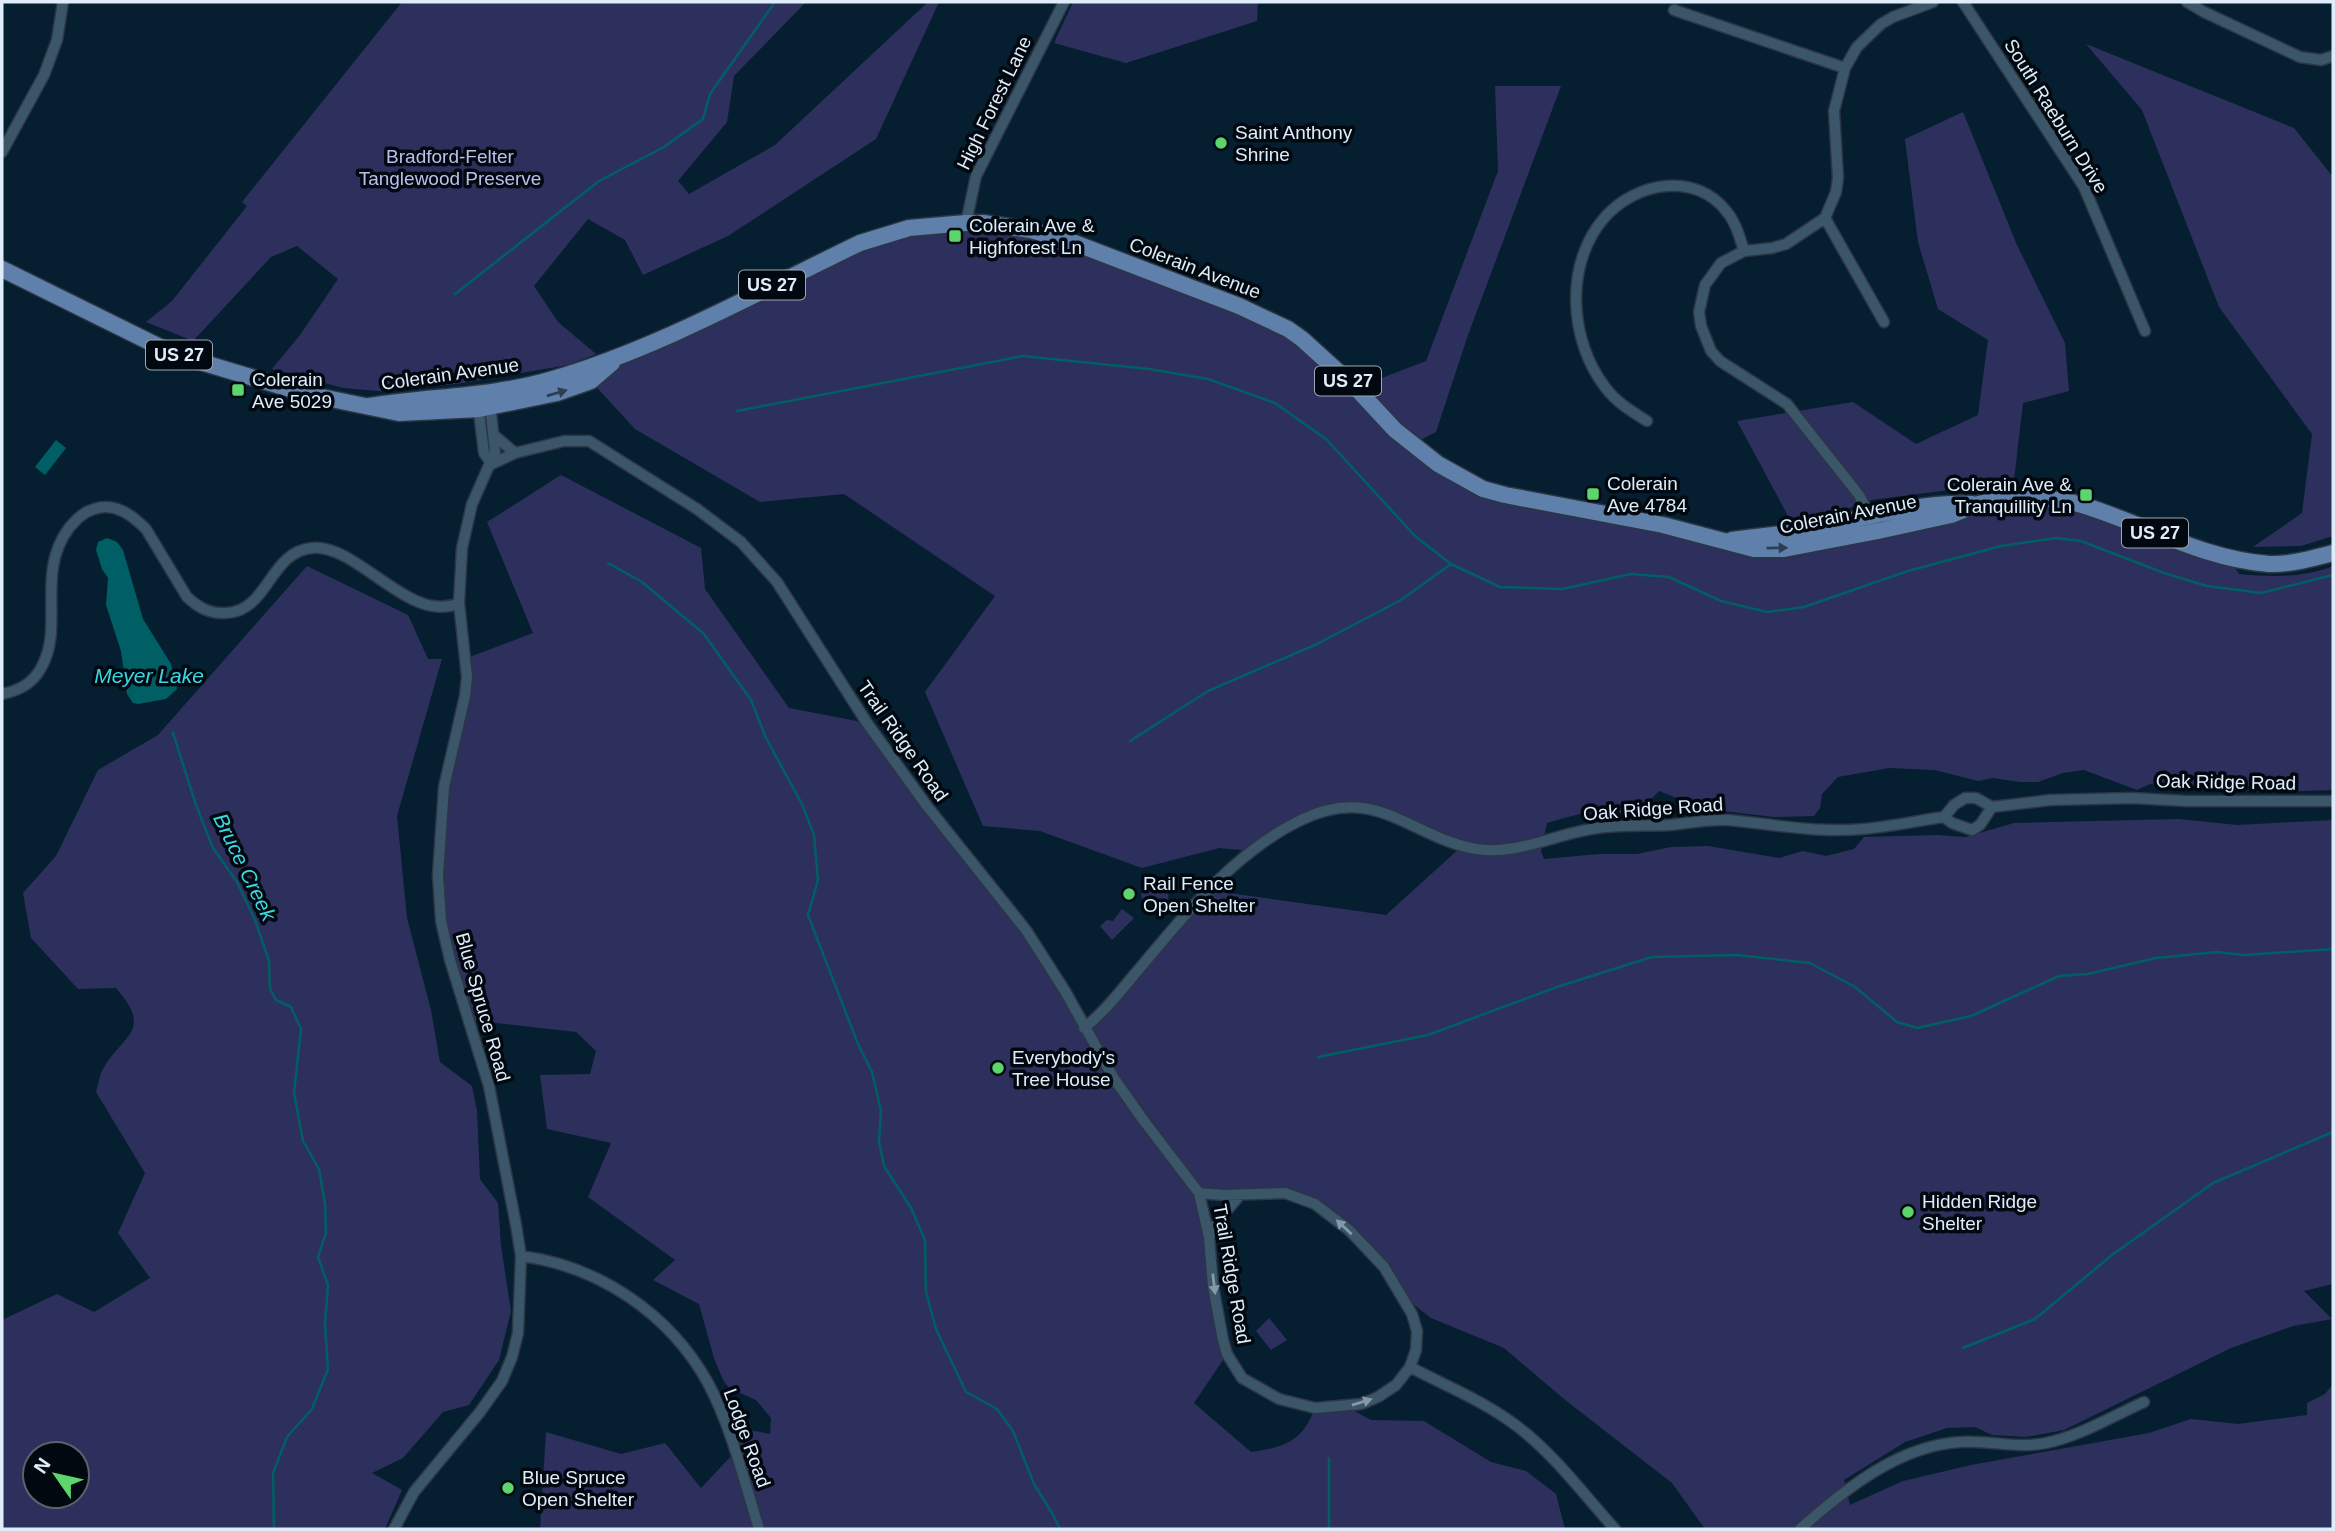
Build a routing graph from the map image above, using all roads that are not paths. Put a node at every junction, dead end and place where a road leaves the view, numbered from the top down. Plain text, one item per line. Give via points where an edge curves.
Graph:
1 (63, 2) edge
2 (1064, 2) edge
3 (1933, 2) edge
4 (1963, 2) edge
5 (2187, 2) edge
6 (1674, 10) dead end
7 (2333, 56) edge
8 (1845, 68) junction
9 (2, 152) edge
10 (1825, 218) junction
11 (966, 223) junction
12 (1744, 251) junction
13 (2, 268) edge
14 (1884, 322) dead end
15 (2145, 331) dead end
16 (484, 401) junction
17 (1647, 421) dead end
18 (495, 436) junction
19 (515, 453) junction
20 (492, 464) junction
21 (1978, 504) junction
22 (1870, 516) junction
23 (1878, 531) junction
24 (1725, 542) junction
25 (2333, 552) edge
26 (459, 603) junction
27 (2, 694) edge
28 (2333, 801) edge
29 (1992, 807) junction
30 (1944, 817) junction
31 (1084, 1028) junction
32 (1199, 1193) junction
33 (1240, 1195) junction
34 (1209, 1237) junction
35 (521, 1256) junction
36 (1410, 1367) junction
37 (2144, 1402) dead end
38 (394, 1529) edge
39 (760, 1529) edge
40 (1615, 1529) edge
41 (1800, 1529) edge

1 - 9 street via 57,40 44,75
2 - 11 street, High Forest Lane via 976,176
3 - 8 street via 1881,24 1857,47
4 - 15 street, South Raeburn Drive via 2084,187
5 - 7 street via 2300,57 2321,60
6 - 8 street
8 - 10 street via 1834,111 1838,178
10 - 12 street via 1786,244
10 - 14 street
11 - 16 main road, Colerain Avenue / US 27 via 909,228 860,243 618,359 591,381 557,394
11 - 24 main road, Colerain Avenue / US 27 via 1031,229 1072,242 1288,329 1412,445 1483,489
12 - 17 street via 1727,211 1699,191 1682,186 1667,185 1637,194 1618,205 1594,232 1579,268 1576,302 1580,333 1605,388
12 - 22 street via 1721,263 1705,285 1699,312 1705,339 1720,361 1787,404 1859,495
13 - 16 main road, Colerain Avenue / US 27 via 174,354 307,394 369,406 401,401
16 - 18 street, Blue Spruce Road
16 - 20 street via 484,453
18 - 19 street
18 - 20 street, Blue Spruce Road
19 - 20 street, Trail Ridge Road
19 - 31 street, Trail Ridge Road via 564,441 589,441 741,542 777,582 867,723 927,806 1032,939
20 - 26 street, Blue Spruce Road via 484,474 466,526
21 - 22 main road, Colerain Avenue / US 27 via 1949,503
21 - 23 main road, Colerain Avenue / US 27 via 1951,515
21 - 25 main road, Colerain Avenue / US 27 via 2011,497 2062,500 2206,553 2271,564
22 - 23 street
22 - 24 main road, Colerain Avenue / US 27
24 -> 23 main road, Colerain Avenue / US 27 via 1783,549
26 - 27 street via 428,605 338,554 316,548 285,562 246,609 211,613 187,597 138,521 119,509 100,507 76,520 55,556 48,649 42,667 24,686
26 - 35 street, Blue Spruce Road via 467,677 444,787 439,902 450,960 489,1086
28 - 29 street, Oak Ridge Road via 2132,798
29 - 30 street, Oak Ridge Road via 1965,798
29 - 30 street, Oak Ridge Road via 1972,830
30 - 31 street, Oak Ridge Road via 1839,830 1726,820 1610,826 1500,850 1462,846 1381,811 1332,809 1299,820 1207,890 1107,1009
31 - 32 street, Trail Ridge Road via 1113,1077
32 - 33 street, Trail Ridge Road
32 - 34 street, Trail Ridge Road
33 - 34 street
36 -> 33 street, Trail Ridge Road via 1416,1350 1412,1314 1384,1267 1349,1230 1303,1198 1285,1193
34 -> 36 street, Trail Ridge Road via 1223,1340 1234,1366 1249,1384 1297,1405 1347,1407 1385,1393
35 - 38 street, Blue Spruce Road via 518,1333 502,1381 414,1492
35 - 39 street, Lodge Road via 563,1265 613,1287 668,1329 697,1364 720,1409
36 - 40 street via 1518,1427
37 - 41 street via 2044,1444 1960,1441 1924,1448 1852,1487

